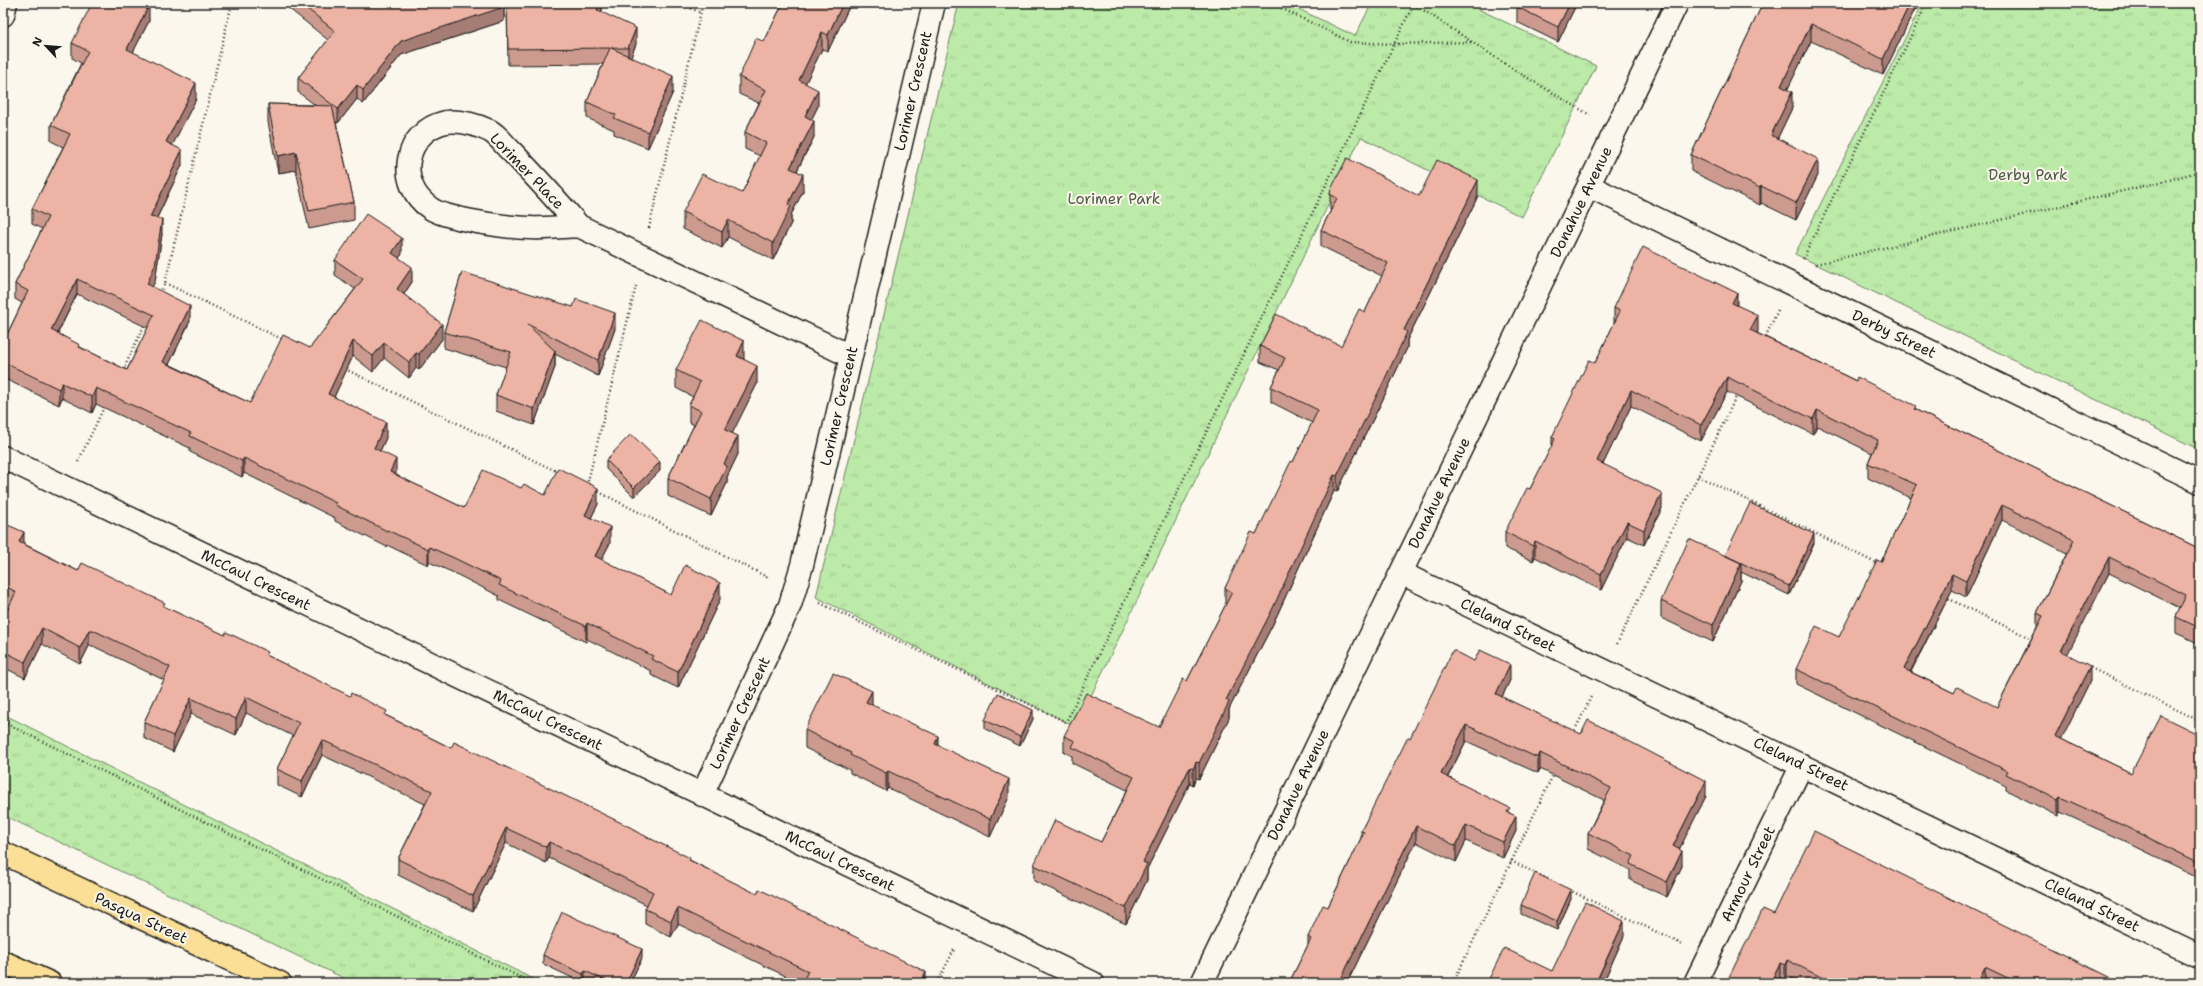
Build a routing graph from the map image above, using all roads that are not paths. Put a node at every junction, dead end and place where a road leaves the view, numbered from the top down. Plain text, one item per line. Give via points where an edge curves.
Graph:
1 (6, 3) edge
2 (934, 3) edge
3 (1676, 3) edge
4 (3, 15) edge
5 (1588, 186) junction
6 (578, 226) junction
7 (850, 356) junction
8 (3, 458) edge
9 (2200, 482) edge
10 (1401, 573) junction
11 (1802, 765) junction
12 (702, 795) junction
13 (3, 853) edge
14 (2200, 957) edge
15 (3, 962) edge
16 (50, 983) edge
17 (280, 983) edge
18 (1093, 983) edge
19 (1202, 983) edge
20 (1695, 983) edge

1 - 4 street
2 - 7 street, Lorimer Crescent
3 - 5 street, Donahue Avenue
5 - 9 street, Derby Street
5 - 10 street, Donahue Avenue
6 - 6 street, Lorimer Place via 549,190 492,132 467,123 446,122 427,130 412,146 407,169 414,191 430,208 454,218 530,228
6 - 7 street, Lorimer Place
7 - 12 street, Lorimer Crescent via 790,605
8 - 12 street, McCaul Crescent
10 - 11 street, Cleland Street
10 - 19 street, Donahue Avenue
11 - 14 street, Cleland Street
11 - 20 street, Armour Street
12 - 18 street, McCaul Crescent
13 - 17 main road, Pasqua Street
15 - 16 main road

